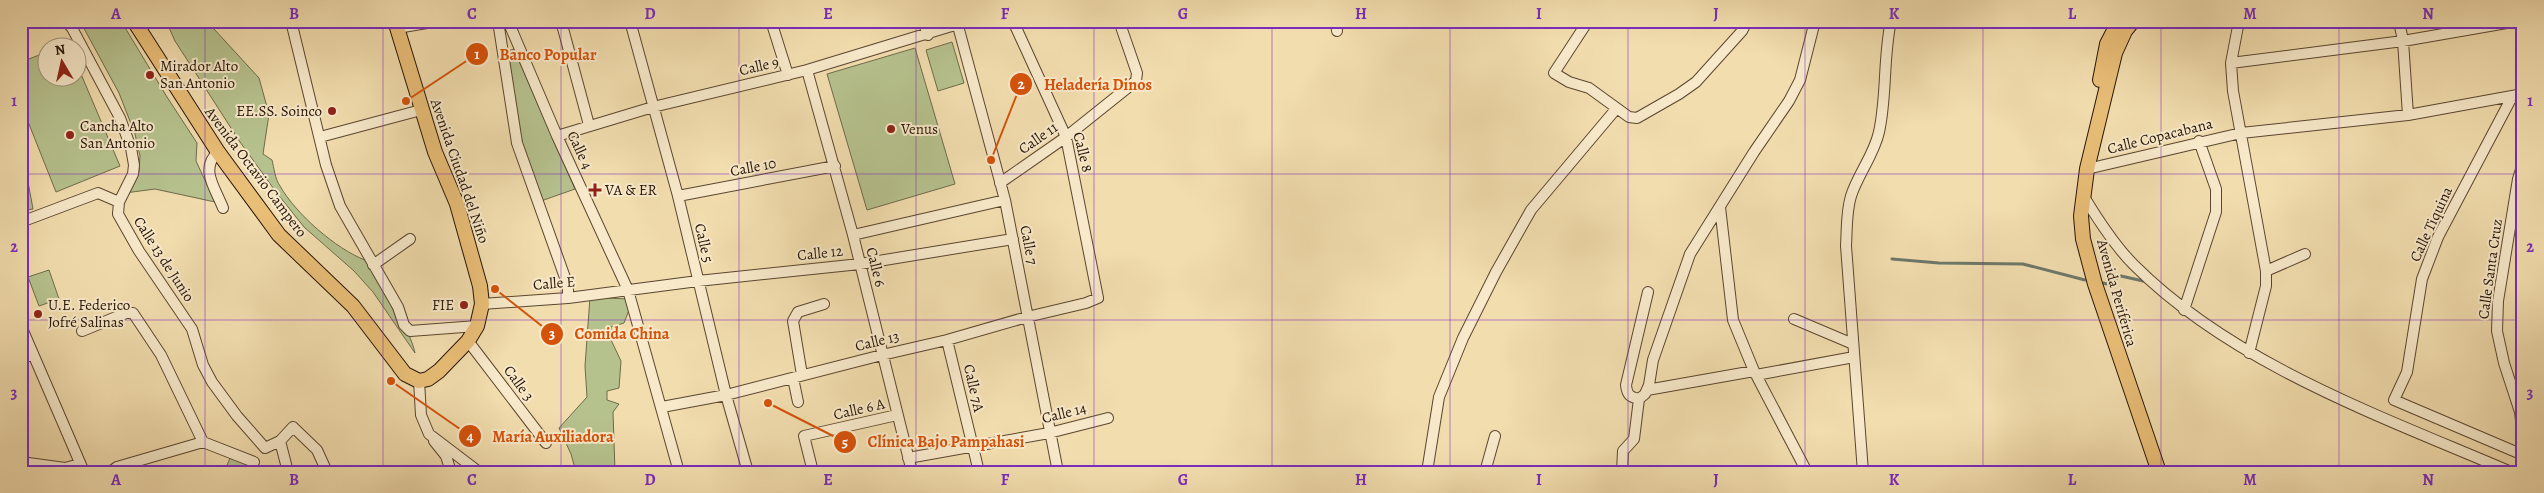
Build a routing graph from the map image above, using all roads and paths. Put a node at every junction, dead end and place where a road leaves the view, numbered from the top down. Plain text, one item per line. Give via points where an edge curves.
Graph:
1 (66, 21) edge
2 (134, 21) edge
3 (291, 21) edge
4 (439, 21) edge
5 (498, 21) edge
6 (508, 21) edge
7 (561, 21) edge
8 (630, 21) edge
9 (771, 21) edge
10 (923, 21) edge
11 (1012, 21) edge
12 (1119, 21) edge
13 (1588, 21) edge
14 (1747, 21) edge
15 (1815, 21) edge
16 (1891, 21) edge
17 (2120, 21) edge
18 (2133, 21) edge
19 (2239, 21) edge
20 (2400, 21) edge
21 (2518, 21) edge
22 (963, 23) edge
23 (396, 25) edge
24 (928, 35) junction
25 (2403, 40) junction
26 (2231, 62) junction
27 (807, 70) junction
28 (788, 75) junction
29 (2523, 94) edge
30 (2512, 97) junction
31 (653, 107) junction
32 (1616, 109) junction
33 (421, 110) junction
34 (2408, 115) junction
35 (2098, 119) junction
36 (589, 125) junction
37 (2241, 132) junction
38 (557, 136) junction
39 (320, 137) junction
40 (1066, 138) junction
41 (2199, 141) junction
42 (218, 152) junction
43 (2523, 163) edge
44 (835, 166) junction
45 (2087, 169) junction
46 (1000, 183) junction
47 (2082, 194) junction
48 (678, 196) junction
49 (1005, 200) junction
50 (119, 202) junction
51 (1720, 207) junction
52 (223, 208) dead end
53 (2523, 209) edge
54 (2512, 219) junction
55 (21, 222) edge
56 (852, 235) junction
57 (410, 239) dead end
58 (1013, 239) junction
59 (2305, 254) dead end
60 (860, 264) junction
61 (374, 265) junction
62 (2266, 271) junction
63 (698, 281) junction
64 (628, 290) junction
65 (1648, 292) dead end
66 (568, 298) junction
67 (1098, 298) joint
68 (482, 304) junction
69 (824, 304) dead end
70 (2184, 310) junction
71 (1027, 317) junction
72 (1794, 319) dead end
73 (21, 326) edge
74 (477, 326) junction
75 (82, 331) dead end
76 (947, 340) junction
77 (468, 341) junction
78 (1853, 344) junction
79 (33, 354) junction
80 (882, 354) junction
81 (2249, 354) junction
82 (1854, 357) junction
83 (21, 358) edge
84 (1755, 373) junction
85 (798, 376) junction
86 (419, 382) junction
87 (1647, 390) junction
88 (726, 395) junction
89 (1639, 399) junction
90 (798, 402) dead end
91 (662, 407) junction
92 (897, 416) junction
93 (1108, 418) dead end
94 (429, 434) junction
95 (1049, 434) junction
96 (1495, 436) dead end
97 (2523, 438) edge
98 (280, 441) junction
99 (203, 442) junction
100 (546, 443) dead end
101 (972, 446) junction
102 (2523, 455) edge
103 (908, 458) junction
104 (21, 462) edge
105 (254, 462) dead end
106 (2523, 465) edge
107 (82, 468) edge
108 (110, 472) edge
109 (288, 472) edge
110 (327, 472) edge
111 (451, 472) edge
112 (479, 472) edge
113 (679, 472) edge
114 (748, 472) edge
115 (813, 472) edge
116 (912, 472) edge
117 (979, 472) edge
118 (1058, 472) edge
119 (1427, 472) edge
120 (1485, 472) edge
121 (1622, 472) edge
122 (1807, 472) edge
123 (1863, 472) edge
124 (2159, 472) edge
125 (2511, 472) edge
126 (2520, 472) edge

1 - 50 street via 120,118 131,148 133,174
2 - 42 main road, Avenida Octavio Campero
3 - 39 street
4 - 23 street
5 - 66 street via 517,143 568,286
6 - 38 street, Calle 4
7 - 36 street
8 - 31 street, Calle 5
9 - 28 street
10 - 24 street
11 - 40 street, Calle 8
12 - 40 street, Calle 11 via 1138,78
13 - 32 street via 1554,73 1589,88
14 - 32 street via 1742,31 1696,82 1679,94 1637,118
15 - 51 street via 1800,80
16 - 78 street via 1878,134 1848,209 1846,246
17 - 35 main road, Avenida Periférica via 2107,44 2101,69
18 - 35 main road, Avenida Periférica via 2124,31 2115,53
19 - 26 street
20 - 25 street
21 - 25 street
22 - 24 street, Calle 9
22 - 46 street, Calle 7
23 - 33 main road, Avenida Ciudad del Niño
24 - 27 street, Calle 9
25 - 26 street
25 - 34 street
26 - 37 street
27 - 28 street, Calle 9
27 - 44 street, Calle 6
28 - 31 street, Calle 9
29 - 30 street, Calle Copacabana
30 - 34 street, Calle Copacabana
30 - 102 street, Calle Tiquina via 2438,237 2422,279 2407,372 2394,400
31 - 36 street, Calle 9
31 - 48 street, Calle 5
32 - 119 street via 1531,210 1496,272 1439,396
33 - 39 street
33 - 68 main road, Avenida Ciudad del Niño via 457,204
34 - 37 street, Calle Copacabana
35 - 45 main road, Avenida Periférica
36 - 38 street, Calle 9
37 - 41 street, Calle Copacabana
37 - 62 street
38 - 64 street, Calle 4
39 - 61 street via 340,206
40 - 46 street, Calle 11
40 - 67 street, Calle 8
41 - 45 street, Calle Copacabana
41 - 70 street via 2216,190 2216,212
42 - 52 street via 211,158 208,174
42 - 86 main road, Avenida Octavio Campero via 279,235 353,306 405,374
43 - 54 street, Calle Santa Cruz
44 - 48 street, Calle 10
44 - 56 street, Calle 6
45 - 47 main road, Avenida Periférica
46 - 49 street, Calle 7
47 - 70 street via 2102,226 2134,264
47 - 124 main road, Avenida Periférica via 2083,239 2095,284
48 - 63 street, Calle 5
49 - 56 street
49 - 58 street, Calle 7
50 - 55 street via 98,193
50 - 98 street, Calle 13 de Junio via 118,214 139,251 192,329 212,382 266,448
51 - 84 street via 1733,320
51 - 87 street via 1690,254 1653,360
53 - 54 street
54 - 97 street, Calle Santa Cruz via 2498,301 2497,331 2520,412
56 - 60 street, Calle 6
57 - 61 street
58 - 60 street, Calle 12
58 - 71 street, Calle 7
59 - 62 street
60 - 63 street, Calle 12
60 - 80 street, Calle 6
61 - 74 street via 410,331
62 - 81 street via 2266,286
63 - 64 street, Calle 12
63 - 88 street, Calle 5
64 - 66 street, Calle E
64 - 91 street, Calle 4
65 - 89 street via 1626,385 1631,397
66 - 68 street, Calle E
67 - 71 street, Calle 13
68 - 74 main road
69 - 85 street via 798,312 792,321
70 - 81 street
71 - 76 street, Calle 13
71 - 95 street, Calle 7
72 - 78 street
73 - 79 street
74 - 77 main road
75 - 99 street via 133,313 161,355
76 - 80 street, Calle 13
76 - 101 street, Calle 7A
77 - 86 main road via 439,371
77 - 100 street, Calle 3
78 - 82 street
79 - 83 street
79 - 107 street
80 - 85 street, Calle 13
80 - 92 street, Calle 6
81 - 125 street via 2376,414
82 - 84 street
82 - 123 street
84 - 87 street
84 - 122 street
85 - 88 street, Calle 13
85 - 90 street
86 - 94 street via 421,415
87 - 89 street
88 - 91 street, Calle 13
88 - 114 street, Calle 5
89 - 121 street via 1634,439 1623,450
91 - 113 street, Calle 4
92 - 103 street, Calle 6
92 - 115 street, Calle 6 A via 804,436
93 - 95 street, Calle 14
94 - 111 street via 446,456
94 - 112 street
95 - 101 street, Calle 14
95 - 118 street, Calle 7
96 - 120 street
98 - 109 street
98 - 110 street via 293,427 317,450
99 - 105 street
99 - 108 street
101 - 103 street, Calle 14
101 - 117 street, Calle 7A
103 - 116 street, Calle 6
104 - 107 street
106 - 126 street

